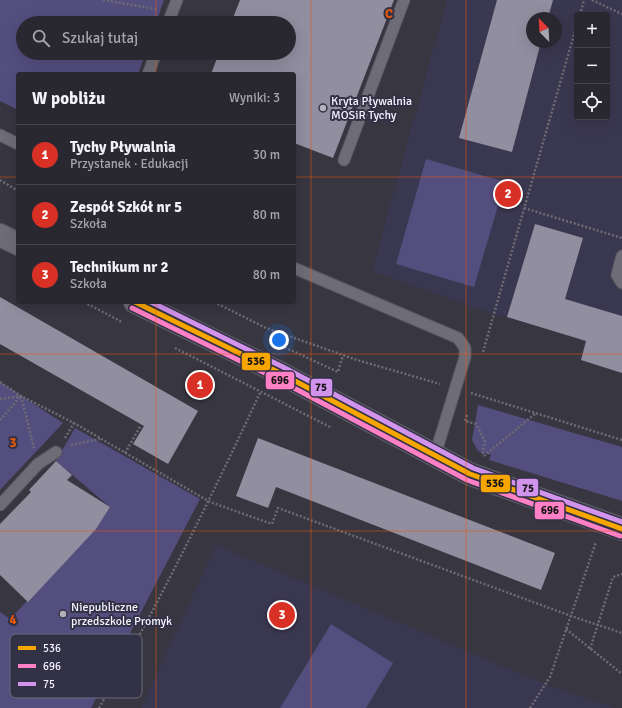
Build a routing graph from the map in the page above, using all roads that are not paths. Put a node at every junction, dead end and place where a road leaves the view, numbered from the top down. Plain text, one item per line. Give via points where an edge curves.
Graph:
1 (177, 0) edge
2 (404, 0) edge
3 (171, 16) edge
4 (153, 60) edge
5 (149, 72) edge
6 (0, 135) edge
7 (16, 143) edge
8 (344, 160) dead end
9 (0, 235) edge
10 (16, 243) edge
11 (622, 256) edge
12 (296, 269) edge
13 (622, 284) edge
14 (139, 304) edge
15 (56, 452) road end
16 (435, 455) junction
17 (0, 506) edge
18 (622, 529) edge

1 - 3 lane
2 - 8 lane
4 - 5 lane
6 - 7 lane
9 - 10 street
11 - 13 lane via 617,275
12 - 16 lane via 458,338 466,348
14 - 16 street via 280,373
15 - 17 lane via 38,464
16 - 18 street via 470,474

